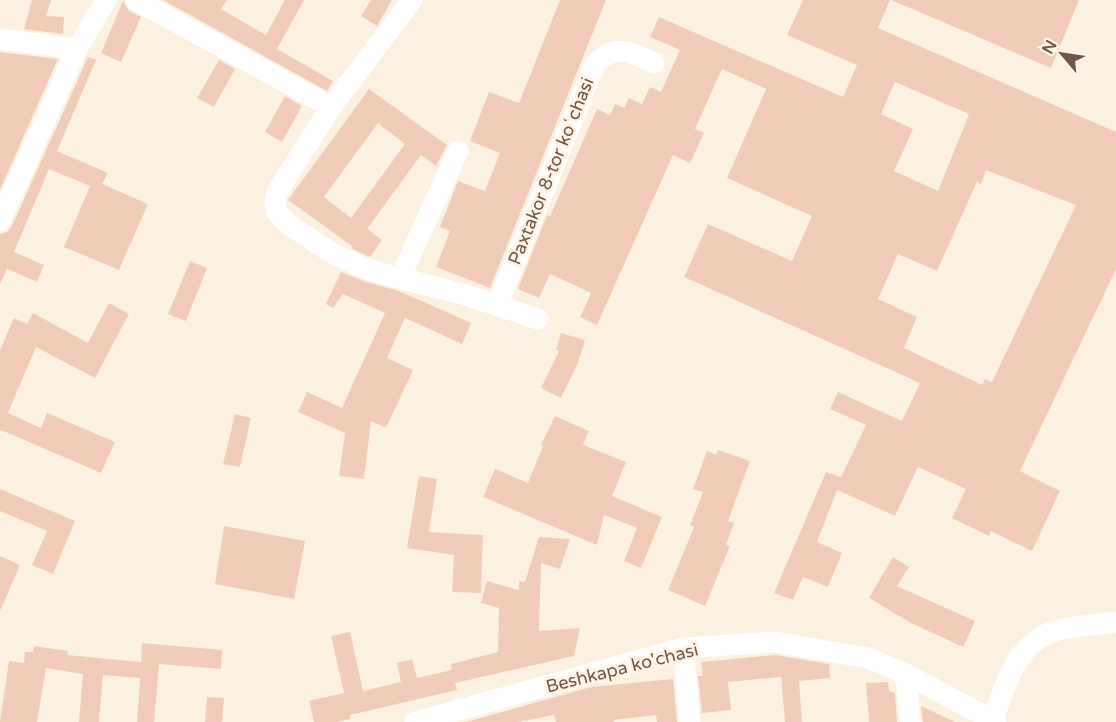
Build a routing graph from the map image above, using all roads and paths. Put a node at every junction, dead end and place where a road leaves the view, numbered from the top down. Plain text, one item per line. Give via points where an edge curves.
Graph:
1 (106, 0) edge
2 (136, 0) edge
3 (412, 0) edge
4 (0, 39) edge
5 (77, 49) junction
6 (654, 63) dead end
7 (331, 107) junction
8 (458, 151) dead end
9 (0, 221) edge
10 (400, 278) junction
11 (497, 306) junction
12 (538, 320) dead end
13 (1116, 622) edge
14 (683, 648) junction
15 (906, 674) junction
16 (995, 721) edge
17 (415, 722) edge
18 (690, 722) edge
19 (910, 722) edge

1 - 5 street
2 - 7 street
3 - 7 street
4 - 5 street
5 - 9 street
6 - 11 street, Paxtakor 8-tor koʻchasi via 626,50 606,55 594,66
7 - 10 street via 277,192 277,212 333,254
8 - 10 street
10 - 11 street
11 - 12 street
13 - 16 street via 1051,632 1024,650 1010,675
14 - 15 street, Beshkapa ko'chasi via 774,642 868,658
14 - 17 street, Beshkapa ko'chasi
14 - 18 street
15 - 16 street, Beshkapa ko'chasi
15 - 19 street

